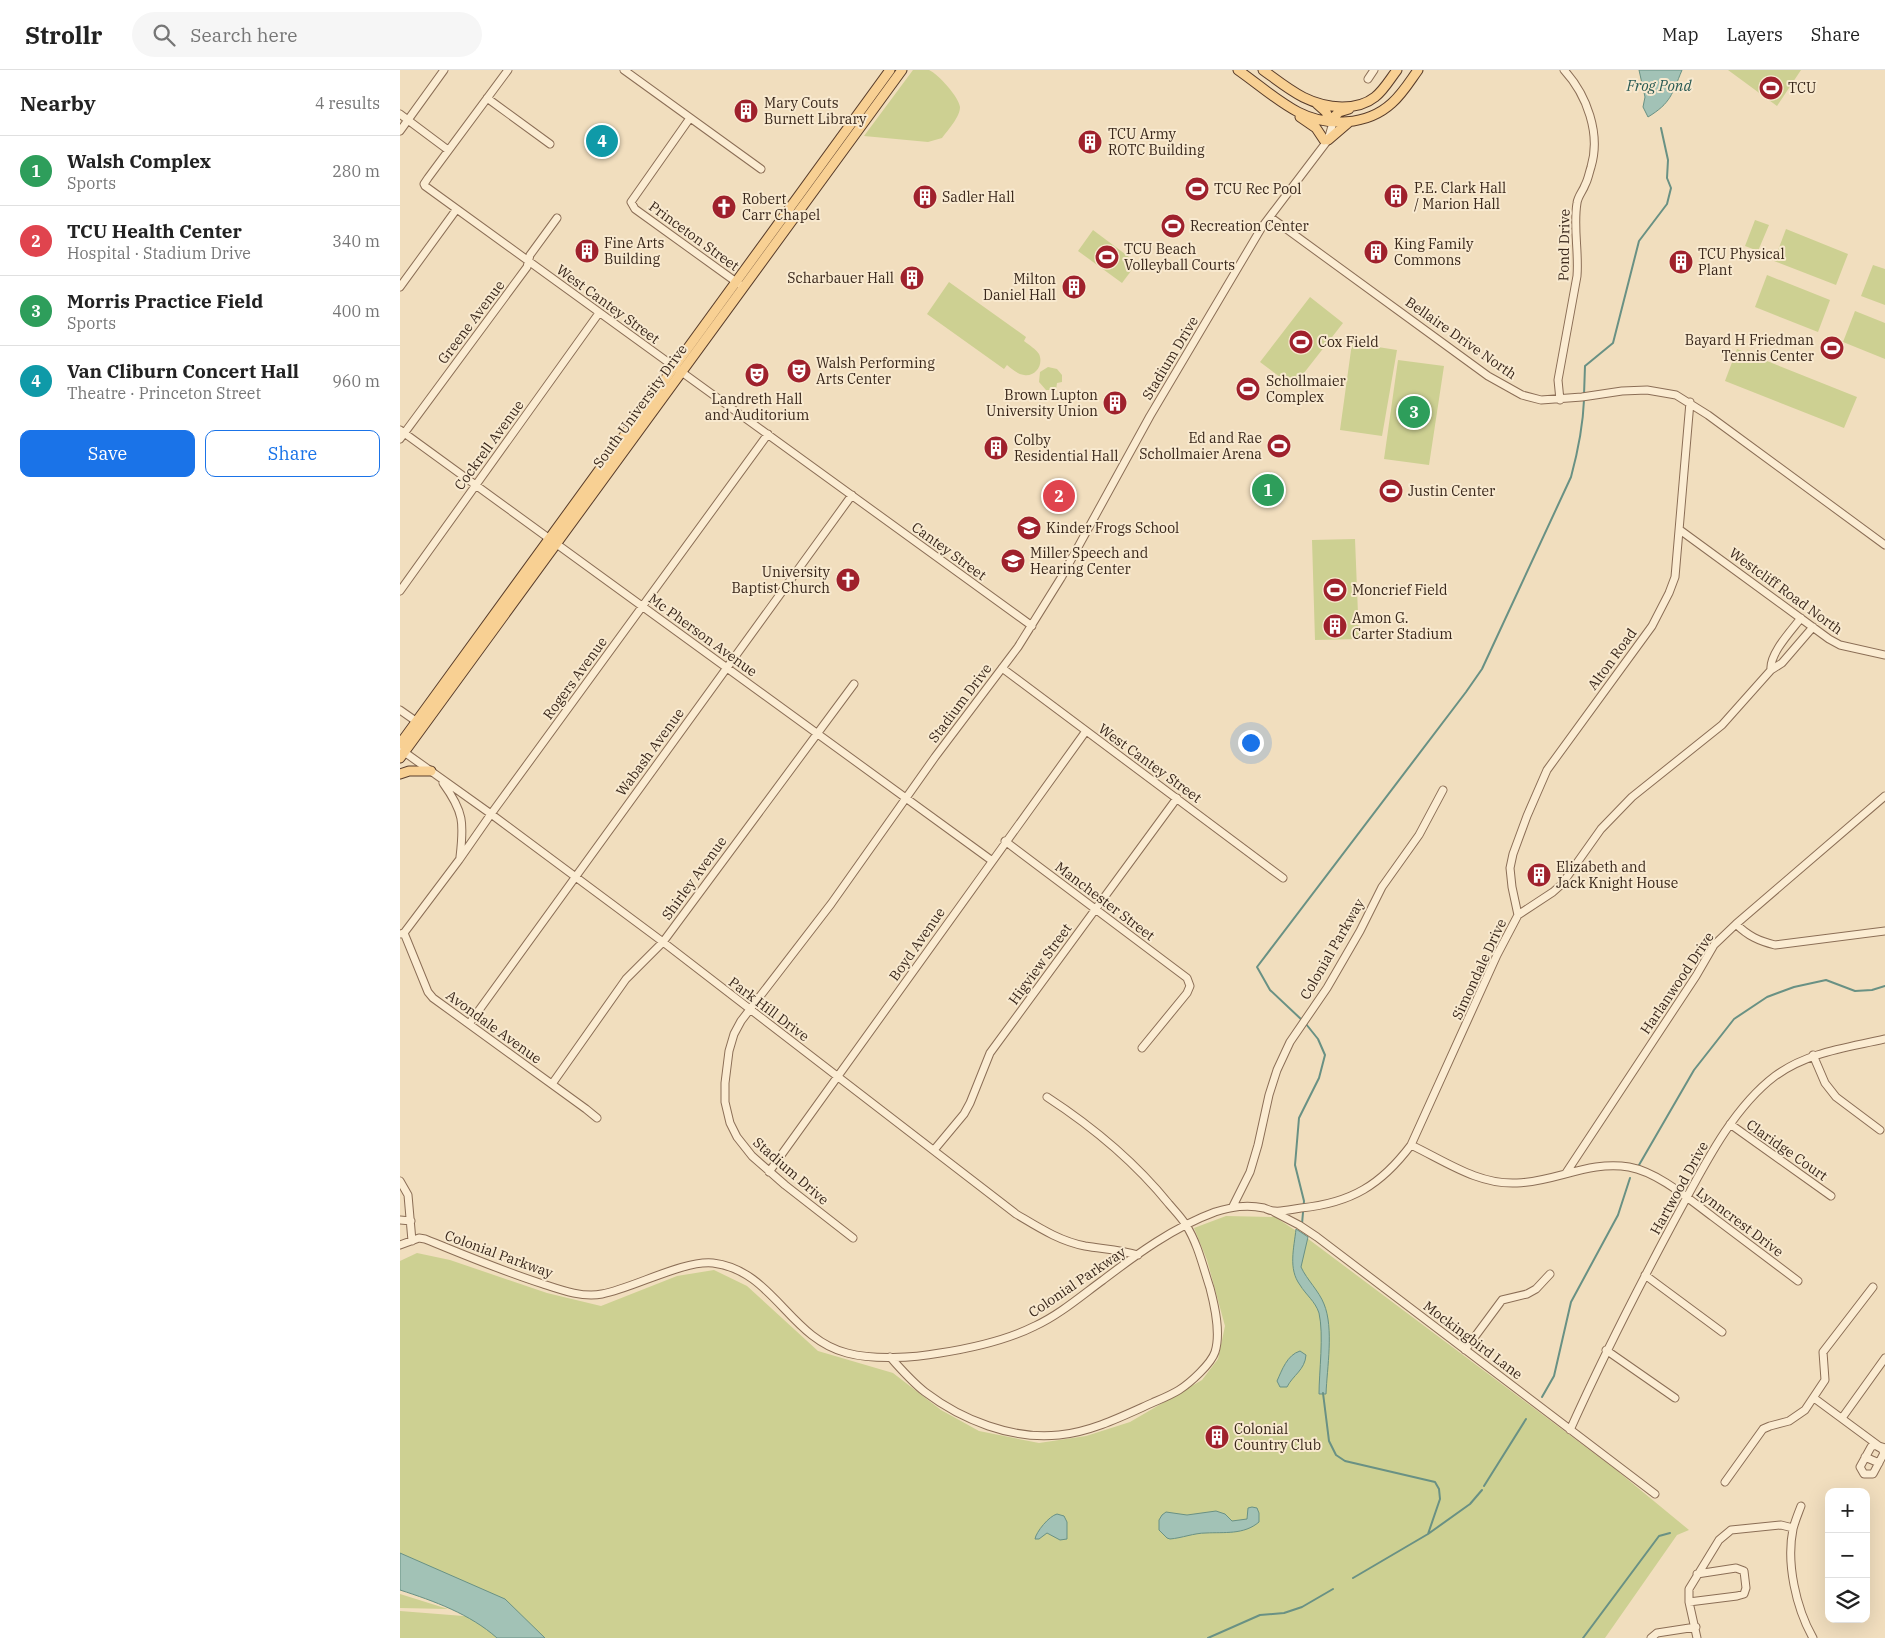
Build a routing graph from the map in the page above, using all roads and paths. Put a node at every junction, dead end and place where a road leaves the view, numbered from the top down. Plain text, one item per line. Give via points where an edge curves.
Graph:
1 (444, 70) edge
2 (508, 70) edge
3 (624, 70) edge
4 (890, 70) edge
5 (902, 70) edge
6 (1238, 70) edge
7 (1262, 70) edge
8 (1374, 70) edge
9 (1397, 70) edge
10 (1418, 70) edge
11 (1564, 70) edge
12 (1368, 79) dead end
13 (1275, 96) junction
14 (487, 98) junction
15 (1317, 104) junction
16 (1356, 106) junction
17 (400, 114) edge
18 (690, 118) junction
19 (408, 120) junction
20 (1330, 121) junction
21 (1349, 122) junction
22 (400, 131) edge
23 (1326, 140) junction
24 (550, 144) dead end
25 (448, 150) junction
26 (761, 169) dead end
27 (456, 210) junction
28 (1270, 217) junction
29 (557, 218) dead end
30 (528, 262) junction
31 (735, 281) junction
32 (400, 287) edge
33 (743, 287) junction
34 (599, 314) junction
35 (678, 370) junction
36 (1560, 400) junction
37 (1690, 402) junction
38 (401, 434) edge
39 (768, 434) junction
40 (476, 485) junction
41 (852, 495) junction
42 (1680, 530) junction
43 (553, 541) junction
44 (1885, 545) edge
45 (400, 590) edge
46 (642, 606) junction
47 (1801, 618) junction
48 (1032, 626) junction
49 (1813, 627) junction
50 (1885, 655) edge
51 (727, 668) junction
52 (1002, 668) junction
53 (1771, 670) junction
54 (854, 684) dead end
55 (400, 710) edge
56 (420, 724) junction
57 (1086, 731) junction
58 (817, 733) junction
59 (401, 751) edge
60 (400, 774) edge
61 (435, 774) junction
62 (1443, 790) dead end
63 (1885, 797) edge
64 (906, 798) junction
65 (1177, 798) junction
66 (491, 814) junction
67 (1005, 841) junction
68 (459, 860) junction
69 (992, 860) junction
70 (575, 877) junction
71 (1283, 878) dead end
72 (1096, 910) junction
73 (1518, 915) junction
74 (1736, 924) junction
75 (1885, 931) edge
76 (402, 934) edge
77 (663, 942) junction
78 (750, 1010) junction
79 (469, 1024) junction
80 (1885, 1039) edge
81 (1142, 1048) dead end
82 (1813, 1055) junction
83 (838, 1076) junction
84 (552, 1084) junction
85 (1047, 1097) dead end
86 (597, 1118) dead end
87 (1730, 1124) junction
88 (1880, 1130) dead end
89 (1412, 1145) junction
90 (934, 1150) junction
91 (769, 1172) junction
92 (1566, 1173) junction
93 (400, 1181) edge
94 (1831, 1196) dead end
95 (1687, 1198) junction
96 (1233, 1206) junction
97 (1273, 1211) junction
98 (400, 1220) edge
99 (411, 1221) junction
100 (1186, 1225) junction
101 (853, 1238) dead end
102 (412, 1241) junction
103 (400, 1244) edge
104 (1138, 1255) junction
105 (1550, 1274) dead end
106 (1645, 1276) junction
107 (1798, 1281) dead end
108 (1873, 1287) dead end
109 (1722, 1332) dead end
110 (1465, 1350) junction
111 (1606, 1350) junction
112 (890, 1357) junction
113 (1885, 1358) edge
114 (1675, 1398) dead end
115 (1814, 1398) junction
116 (1842, 1418) junction
117 (1570, 1430) junction
118 (1885, 1438) edge
119 (1882, 1447) edge
120 (1865, 1457) junction
121 (1878, 1463) junction
122 (1725, 1482) dead end
123 (1655, 1494) dead end
124 (1800, 1506) dead end
125 (1793, 1528) junction
126 (1697, 1574) junction
127 (1688, 1602) junction
128 (1696, 1628) junction
129 (1651, 1638) edge
130 (1697, 1638) edge
131 (1813, 1638) edge

1 - 19 street
2 - 14 street
3 - 18 street
4 - 31 main road, South University Drive
5 - 33 main road, South University Drive
6 - 13 main road
7 - 15 main road via 1296,94
8 - 12 street
9 - 16 main road via 1376,97
10 - 21 main road via 1390,105
11 - 36 street, Pond Drive via 1577,87 1590,115 1594,149 1586,185 1577,200 1577,276 1558,380
13 - 20 main road via 1306,116
13 - 23 main road via 1316,128
14 - 24 street
14 - 25 street
15 - 16 main road
15 - 20 main road
16 - 20 main road via 1339,112
17 - 19 street
18 - 26 street
18 - 31 street, Princeton Street via 631,204
19 - 22 street
19 - 25 street
20 - 21 main road
20 - 23 street, Stadium Drive via 1332,126
21 - 23 main road
23 - 28 street, Stadium Drive
25 - 27 street, West Cantey Street via 424,184
27 - 30 street, West Cantey Street
27 - 32 street
28 - 36 street, Bellaire Drive North via 1488,376 1522,395
28 - 48 street, Stadium Drive via 1150,416
29 - 30 street, Greene Avenue
30 - 34 street, West Cantey Street
30 - 38 street, Greene Avenue
31 - 33 street, Princeton Street
31 - 35 main road, South University Drive
33 - 35 main road, South University Drive
34 - 35 street, West Cantey Street
34 - 40 street, Cockrell Avenue
35 - 39 street, West Cantey Street
35 - 43 main road, South University Drive
36 - 37 street, Bellaire Drive North via 1647,390 1676,395
37 - 42 street, Alton Road
37 - 44 street, Bellaire Drive North
38 - 40 street, Mc Pherson Avenue
39 - 41 street, West Cantey Street
39 - 46 street, Rogers Avenue
40 - 43 street, Mc Pherson Avenue
40 - 45 street, Cockrell Avenue
41 - 48 street, Cantey Street
41 - 51 street, Wabash Avenue
42 - 47 street, Westcliff Road North
42 - 73 street, Alton Road via 1675,577 1663,606 1652,626 1547,770 1526,816 1510,868
43 - 46 street, Mc Pherson Avenue
43 - 56 main road, South University Drive
46 - 51 street, Mc Pherson Avenue
46 - 66 street, Rogers Avenue
47 - 49 street, Westcliff Road North
47 - 53 street, Simondale Drive via 1770,664
48 - 52 street, Stadium Drive
49 - 50 street, Westcliff Road North via 1840,645
49 - 53 street, Simondale Drive via 1782,663
51 - 58 street, Mc Pherson Avenue
51 - 70 street, Wabash Avenue
52 - 57 street, West Cantey Street
52 - 64 street, Stadium Drive
53 - 73 street, Simondale Drive via 1722,725 1626,803 1601,828 1562,884
54 - 58 street, Shirley Avenue
55 - 56 street
56 - 59 main road, South University Drive
57 - 65 street, West Cantey Street
57 - 67 street, Boyd Avenue
58 - 64 street, Mc Pherson Avenue
58 - 77 street, Shirley Avenue
59 - 61 street, Park Hill Drive
60 - 61 main road via 409,771
61 - 66 street, Park Hill Drive
61 - 68 street via 452,794 461,815
62 - 96 street, Colonial Parkway via 1419,835 1382,887 1277,1070 1250,1172
63 - 74 street, Harlanwood Drive
64 - 69 street, Mc Pherson Avenue
64 - 78 street, Stadium Drive
65 - 71 street, West Cantey Street
65 - 72 street, Higview Street
66 - 68 street, Rogers Avenue
66 - 70 street, Park Hill Drive
67 - 69 street, Boyd Avenue
67 - 72 street, Manchester Street
68 - 76 street, Rogers Avenue
69 - 83 street, Boyd Avenue
70 - 77 street, Park Hill Drive
70 - 79 street, Wabash Avenue
72 - 81 street, Manchester Street via 1189,982 1186,993
72 - 90 street, Higview Street via 990,1053 964,1114
73 - 89 street, Simondale Drive
74 - 75 street via 1759,941 1776,944
74 - 92 street, Harlanwood Drive via 1714,945
76 - 79 street, Avondale Avenue via 428,992
77 - 78 street, Park Hill Drive
77 - 84 street, Shirley Avenue via 626,978
78 - 83 street, Park Hill Drive
78 - 91 street, Stadium Drive via 734,1034 729,1051 725,1102 730,1123 740,1141
79 - 84 street, Avondale Avenue
80 - 82 street, Hartwood Drive
82 - 87 street, Hartwood Drive via 1765,1085 1747,1101
82 - 88 street via 1825,1084 1836,1097
83 - 90 street, Park Hill Drive
83 - 91 street, Boyd Avenue
84 - 86 street, Avondale Avenue
85 - 100 street via 1127,1158 1152,1182
87 - 94 street, Claridge Court
87 - 95 street, Hartwood Drive
89 - 92 street, Lynncrest Drive via 1486,1180 1516,1184
89 - 97 street, Simondale Drive via 1388,1172 1365,1190 1340,1201
90 - 104 street, Park Hill Drive via 1016,1214 1048,1233 1085,1246
91 - 101 street, Stadium Drive
92 - 95 street, Lynncrest Drive via 1589,1168 1630,1167 1648,1173
93 - 99 street via 408,1195
95 - 106 street, Hartwood Drive
95 - 107 street, Lynncrest Drive
96 - 97 street, Simondale Drive
96 - 100 street, Colonial Parkway
97 - 110 street, Mockingbird Lane via 1302,1227
98 - 99 street
99 - 102 street
100 - 104 street, Colonial Parkway
100 - 112 street via 1199,1253 1212,1297 1217,1329 1215,1352 1208,1364 1180,1390 1131,1413 1086,1430 1059,1435 997,1429 966,1417 924,1392
102 - 103 street
102 - 112 street, Colonial Parkway via 425,1239 498,1270 566,1291 594,1295 703,1262 722,1265 745,1273 758,1282 787,1313 825,1345 847,1353
104 - 112 street, Colonial Parkway via 1055,1314 1012,1336 932,1355
105 - 110 street via 1527,1294 1502,1300
106 - 109 street
106 - 111 street, Hartwood Drive
108 - 115 street via 1822,1352 1826,1380
110 - 117 street, Mockingbird Lane
111 - 114 street
111 - 117 street, Hartwood Drive
113 - 116 street
115 - 116 street
115 - 122 street via 1794,1419 1763,1430
116 - 119 street
117 - 123 street, Mockingbird Lane
118 - 119 street
119 - 120 street via 1872,1446
119 - 121 street via 1884,1453
120 - 121 street
120 - 121 street via 1860,1466 1864,1474 1872,1474
124 - 125 street
125 - 126 street via 1777,1525 1731,1530 1719,1540
125 - 131 street via 1794,1587
126 - 127 street via 1689,1588
126 - 127 street via 1736,1568 1744,1571 1746,1588 1744,1594 1737,1596
127 - 128 street
128 - 129 street via 1657,1633
128 - 130 street

